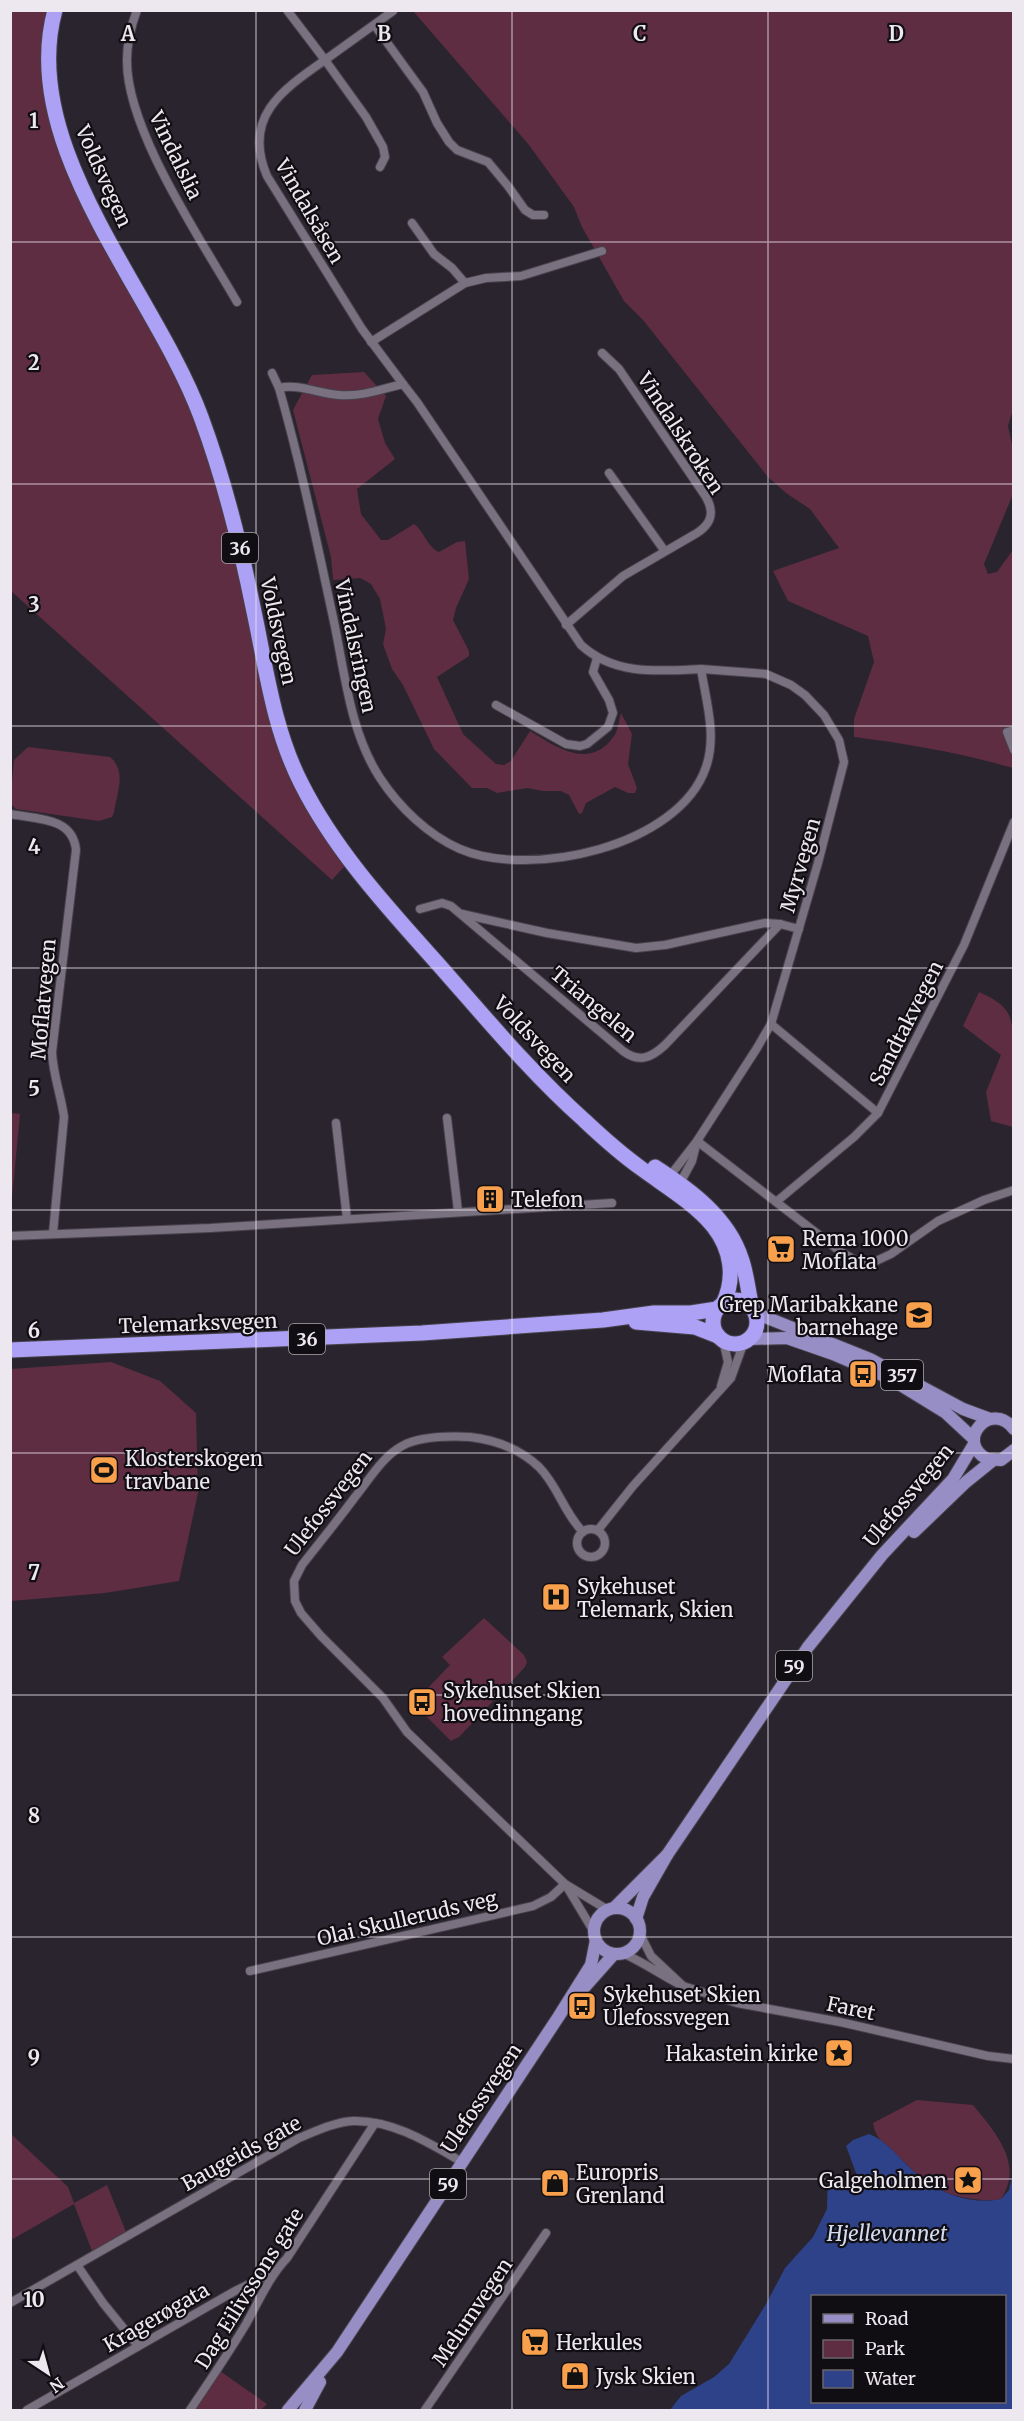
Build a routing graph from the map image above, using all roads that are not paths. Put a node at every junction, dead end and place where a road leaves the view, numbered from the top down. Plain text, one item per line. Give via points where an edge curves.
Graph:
1 (55, 10) edge
2 (137, 10) edge
3 (287, 10) edge
4 (393, 11) edge
5 (375, 26) junction
6 (325, 60) junction
7 (380, 167) dead end
8 (544, 215) dead end
9 (412, 223) dead end
10 (602, 251) dead end
11 (465, 283) junction
12 (237, 302) dead end
13 (371, 342) junction
14 (602, 353) dead end
15 (272, 373) dead end
16 (403, 384) junction
17 (279, 388) junction
18 (609, 473) dead end
19 (664, 550) junction
20 (566, 625) junction
21 (597, 657) junction
22 (701, 669) junction
23 (496, 705) dead end
24 (1010, 731) edge
25 (1014, 750) edge
26 (10, 814) edge
27 (1014, 822) edge
28 (420, 909) dead end
29 (462, 914) junction
30 (780, 924) junction
31 (799, 929) junction
32 (771, 1024) junction
33 (878, 1113) junction
34 (447, 1118) dead end
35 (336, 1123) dead end
36 (697, 1141) junction
37 (674, 1184) junction
38 (1014, 1190) edge
39 (776, 1202) junction
40 (612, 1203) dead end
41 (458, 1211) junction
42 (347, 1219) junction
43 (52, 1233) junction
44 (10, 1236) edge
45 (720, 1306) junction
46 (754, 1311) junction
47 (603, 1320) junction
48 (721, 1338) junction
49 (747, 1340) junction
50 (10, 1350) edge
51 (719, 1392) junction
52 (990, 1419) junction
53 (1014, 1429) edge
54 (974, 1442) junction
55 (1014, 1450) edge
56 (996, 1461) junction
57 (1014, 1467) edge
58 (598, 1530) junction
59 (583, 1532) junction
60 (871, 1571) junction
61 (667, 1855) junction
62 (565, 1884) junction
63 (611, 1909) junction
64 (636, 1919) junction
65 (639, 1932) junction
66 (595, 1936) junction
67 (618, 1954) junction
68 (250, 1971) dead end
69 (683, 1986) junction
70 (559, 2016) junction
71 (1014, 2059) edge
72 (375, 2123) junction
73 (462, 2162) junction
74 (546, 2233) dead end
75 (77, 2265) junction
76 (272, 2273) junction
77 (10, 2303) edge
78 (138, 2346) junction
79 (337, 2352) junction
80 (27, 2410) edge
81 (190, 2410) edge
82 (288, 2410) edge
83 (305, 2410) edge
84 (425, 2410) edge

1 - 37 highway, Voldsvegen / 36 via 48,57 58,122 95,213 162,333 201,417 238,543 279,730 301,784 340,848 401,923 542,1079 621,1154
2 - 12 street, Vindalslia via 127,61 140,120 172,189
3 - 6 street
4 - 5 street, Vindalsåsen
5 - 6 street, Vindalsåsen
5 - 8 street via 423,92 449,142 457,150 488,162 525,210
6 - 7 street via 377,136 385,157
6 - 13 street, Vindalsåsen via 289,86 269,108 259,138 260,156 279,196
9 - 11 street via 434,254
10 - 11 street via 531,274
11 - 13 street
13 - 16 street, Vindalsåsen
14 - 19 street, Vindalskroken via 629,382 709,503 710,518 705,527
15 - 17 street, Vindalsringen
16 - 17 street via 341,396 296,387
16 - 20 street
17 - 22 street, Vindalsringen via 364,748 395,798 442,839 484,856 548,859 610,845 664,819 696,787 710,754
18 - 19 street
19 - 20 street, Vindalskroken via 618,579
20 - 21 street via 581,645
21 - 22 street via 639,670
21 - 23 street via 593,672 613,713 608,727 587,744 566,744
22 - 31 street, Myrvegen via 750,671 778,678 816,705 839,740 843,771
24 - 25 street
26 - 43 street, Moflatvegen via 57,823 75,837 52,1052 64,1118
27 - 33 street, Sandtakvegen via 964,945
28 - 29 street, Triangelen via 442,903
29 - 30 street, Triangelen via 636,948 758,924
29 - 30 street, Triangelen via 623,1051 640,1059 665,1045
30 - 31 street, Triangelen
31 - 32 street, Myrvegen
32 - 33 street
32 - 36 street, Myrvegen
33 - 39 street, Sandtakvegen
34 - 41 street
35 - 42 street
36 - 37 street, Myrvegen via 692,1161
36 - 39 street
37 - 45 highway, Voldsvegen / 36 via 723,1244 731,1284
37 - 46 highway, Voldsvegen / 36 via 713,1213 734,1241
38 - 39 street via 938,1221 891,1254 868,1262 841,1252
40 - 41 street
41 - 42 street
42 - 43 street
43 - 44 street
45 - 46 highway, 36 via 737,1300
45 - 47 highway, Telemarksvegen / 36 via 698,1312
45 - 48 highway, 36 via 713,1320
46 - 49 highway, 36 via 757,1325
46 - 52 main road, 357 via 870,1359 963,1409
47 - 48 highway, Telemarksvegen / 36 via 685,1325
47 - 50 highway, Telemarksvegen / 36 via 331,1338
48 - 49 highway, 36 via 733,1344
48 - 51 street via 728,1362
49 - 51 street via 731,1377
49 - 54 main road, 357 via 788,1338 889,1378 946,1413
51 - 58 street
52 - 53 main road, 357 via 1002,1420
52 - 54 main road, Ulefossvegen via 980,1425
54 - 56 main road, 357 via 982,1457
54 - 60 main road, Ulefossvegen / 59 via 953,1479
55 - 56 main road, Ulefossvegen
56 - 57 main road, 357
56 - 60 main road, Ulefossvegen / 59 via 966,1482
58 - 59 street
58 - 59 street via 606,1545 592,1557 578,1548
59 - 62 street, Ulefossvegen via 570,1518 553,1483 516,1450 482,1438 421,1440 402,1446 377,1468 302,1565 294,1581 295,1601 321,1636 382,1698 407,1732
60 - 61 main road, Ulefossvegen / 59 via 808,1647
61 - 63 main road, Ulefossvegen / 59
61 - 64 main road, Ulefossvegen / 59
62 - 63 street, Ulefossvegen
62 - 66 street, Ulefossvegen
62 - 68 street, Olai Skulleruds veg via 551,1898 533,1906
63 - 64 main road via 626,1910
63 - 66 main road, 59 via 598,1917
64 - 65 main road
65 - 67 main road, 59 via 634,1945
65 - 69 street, Faret via 651,1956
66 - 67 main road via 600,1947
66 - 70 main road, Ulefossvegen / 59 via 591,1965
67 - 69 street, Faret via 645,1963
67 - 70 main road, Ulefossvegen / 59
69 - 71 street, Faret via 737,2003
70 - 73 main road, Ulefossvegen / 59
72 - 73 street, Baugeids gate via 401,2129
72 - 75 street, Baugeids gate via 353,2121 299,2138
72 - 76 street, Dag Eilivssons gate via 287,2258
73 - 79 main road, Ulefossvegen / 59
74 - 84 street, Melumvegen
75 - 77 street, Baugeids gate
75 - 78 street
76 - 78 street, Kragerøgata
76 - 81 street, Dag Eilivssons gate via 245,2325
78 - 80 street, Kragerøgata
79 - 82 main road, Ulefossvegen / 59
79 - 83 main road, Ulefossvegen / 59

